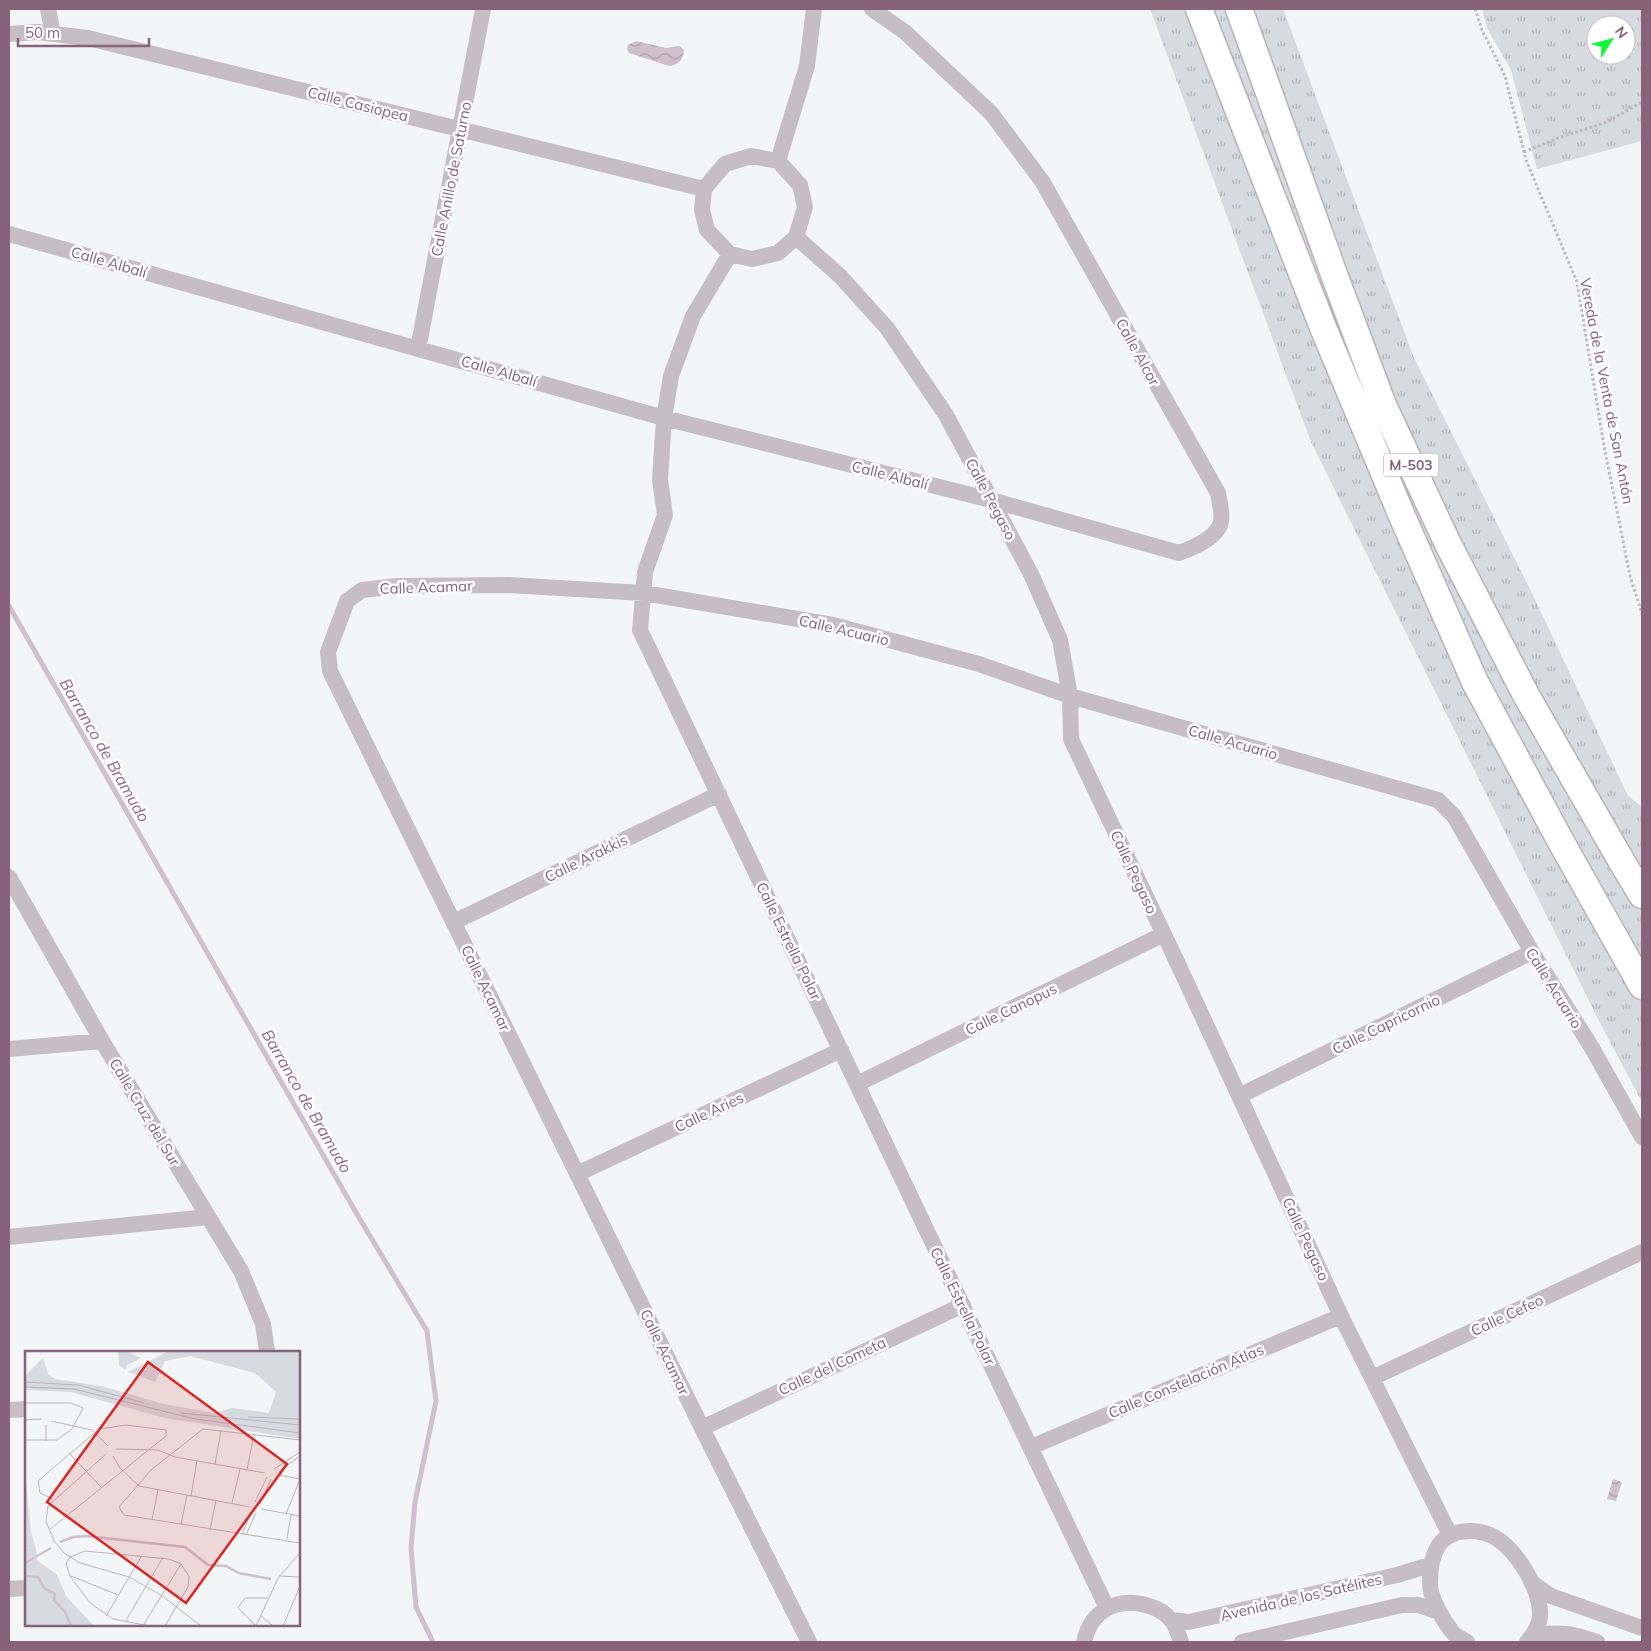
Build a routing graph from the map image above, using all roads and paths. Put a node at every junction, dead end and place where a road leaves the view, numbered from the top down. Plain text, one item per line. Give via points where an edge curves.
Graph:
1 (48, 9) edge
2 (483, 9) edge
3 (814, 9) edge
4 (872, 9) edge
5 (1198, 9) edge
6 (1239, 9) edge
7 (1475, 9) edge
8 (9, 34) edge
9 (53, 34) junction
10 (1642, 102) edge
11 (460, 129) junction
12 (1524, 152) junction
13 (778, 161) junction
14 (704, 189) junction
15 (9, 234) edge
16 (796, 237) junction
17 (730, 254) junction
18 (418, 349) junction
19 (664, 418) junction
20 (991, 500) junction
21 (1402, 516) junction
22 (644, 592) junction
23 (1642, 614) edge
24 (1526, 695) junction
25 (1070, 696) junction
26 (718, 794) junction
27 (1642, 874) edge
28 (9, 877) edge
29 (1642, 895) edge
30 (454, 922) junction
31 (1164, 934) junction
32 (1532, 952) junction
33 (1642, 954) edge
34 (1642, 986) edge
35 (102, 1041) junction
36 (9, 1049) edge
37 (841, 1050) junction
38 (857, 1084) junction
39 (1239, 1096) junction
40 (1642, 1137) edge
41 (577, 1174) junction
42 (208, 1217) junction
43 (9, 1237) edge
44 (1642, 1252) edge
45 (963, 1305) junction
46 (1341, 1316) junction
47 (267, 1351) edge
48 (1372, 1378) junction
49 (25, 1409) edge
50 (9, 1410) edge
51 (702, 1428) junction
52 (1031, 1447) junction
53 (1450, 1535) junction
54 (1430, 1565) junction
55 (1531, 1582) junction
56 (25, 1588) edge
57 (9, 1589) edge
58 (1107, 1608) junction
59 (1439, 1612) junction
60 (1171, 1620) junction
61 (1642, 1628) edge
62 (1082, 1639) edge
63 (1530, 1639) edge
64 (809, 1642) edge
65 (1181, 1642) edge
66 (1242, 1642) edge
67 (1467, 1642) edge
68 (1597, 1642) edge

1 - 9 street
2 - 11 street, Calle Anillo de Saturno
3 - 13 street via 807,66
4 - 20 street, Calle Alcor via 905,32 991,113 1042,181 1218,493 1221,521 1215,533 1194,548 1179,553
5 - 21 highway, M-503 via 1324,330
6 - 24 highway, M-503 via 1383,405 1448,544
7 - 12 path, Vereda de la Venta de San Antón via 1505,76
8 - 9 street, Calle Casiopea
9 - 11 street, Calle Casiopea via 98,40
10 - 12 path via 1607,122
11 - 14 street, Calle Casiopea
11 - 18 street, Calle Anillo de Saturno
12 - 23 path, Vereda de la Venta de San Antón via 1577,282 1606,455 1630,576
13 - 14 street via 751,156 725,164
13 - 16 street via 800,185 805,207
14 - 17 street via 702,210 707,230
15 - 18 street, Calle Albalí
16 - 17 street via 778,253 752,259
16 - 20 street, Calle Pegaso via 840,276 887,328 946,414
17 - 19 street, Calle Estrella Polar via 693,316 672,376
18 - 19 street, Calle Albalí
19 - 20 street, Calle Albalí
19 - 22 street, Calle Estrella Polar via 660,479 665,515 645,572
20 - 25 street, Calle Pegaso via 1031,574 1060,640
21 - 33 highway, M-503 via 1478,667 1569,835
21 - 34 highway, M-503 via 1474,682
22 - 25 street, Calle Acuario via 833,625 979,664
22 - 26 street, Calle Estrella Polar via 640,630
22 - 30 street, Calle Acamar via 508,585 397,586 362,590 347,601 328,652 330,671
24 - 27 highway, M-503
24 - 29 highway, M-503
25 - 31 street, Calle Pegaso via 1071,739
25 - 32 street, Calle Acuario via 1438,800 1454,816
26 - 30 street, Calle Arakkis
26 - 37 street, Calle Estrella Polar
28 - 35 street, Calle Cruz del Sur
30 - 41 street, Calle Acamar
31 - 38 street, Calle Canopus
31 - 39 street, Calle Pegaso
32 - 39 street, Calle Capricornio
32 - 40 street, Calle Acuario via 1592,1048
35 - 36 street
35 - 42 street, Calle Cruz del Sur
37 - 38 street, Calle Estrella Polar
37 - 41 street, Calle Aries
38 - 45 street, Calle Estrella Polar
39 - 46 street, Calle Pegaso
41 - 51 street, Calle Acamar
42 - 43 street
42 - 47 street, Calle Cruz del Sur via 241,1271 263,1324
44 - 48 street, Calle Cefeo
45 - 51 street, Calle del Cometa
45 - 52 street, Calle Estrella Polar
46 - 48 street, Calle Pegaso
46 - 52 street, Calle Constelación Atlas
48 - 53 street, Calle Pegaso
49 - 50 street
51 - 64 street, Calle Acamar
52 - 58 street, Calle Estrella Polar
53 - 54 street via 1437,1547
53 - 55 street via 1458,1531 1477,1531 1496,1538 1513,1552
54 - 59 street via 1430,1587
54 - 60 street, Avenida de los Satélites via 1189,1622
55 - 61 street via 1551,1596
55 - 63 street via 1541,1613
56 - 57 street
58 - 60 street via 1136,1602 1157,1608
58 - 62 street via 1095,1617
59 - 66 street, Avenida de los Satélites via 1419,1605 1402,1605
59 - 67 street via 1455,1635
60 - 65 street
63 - 68 street via 1557,1633

